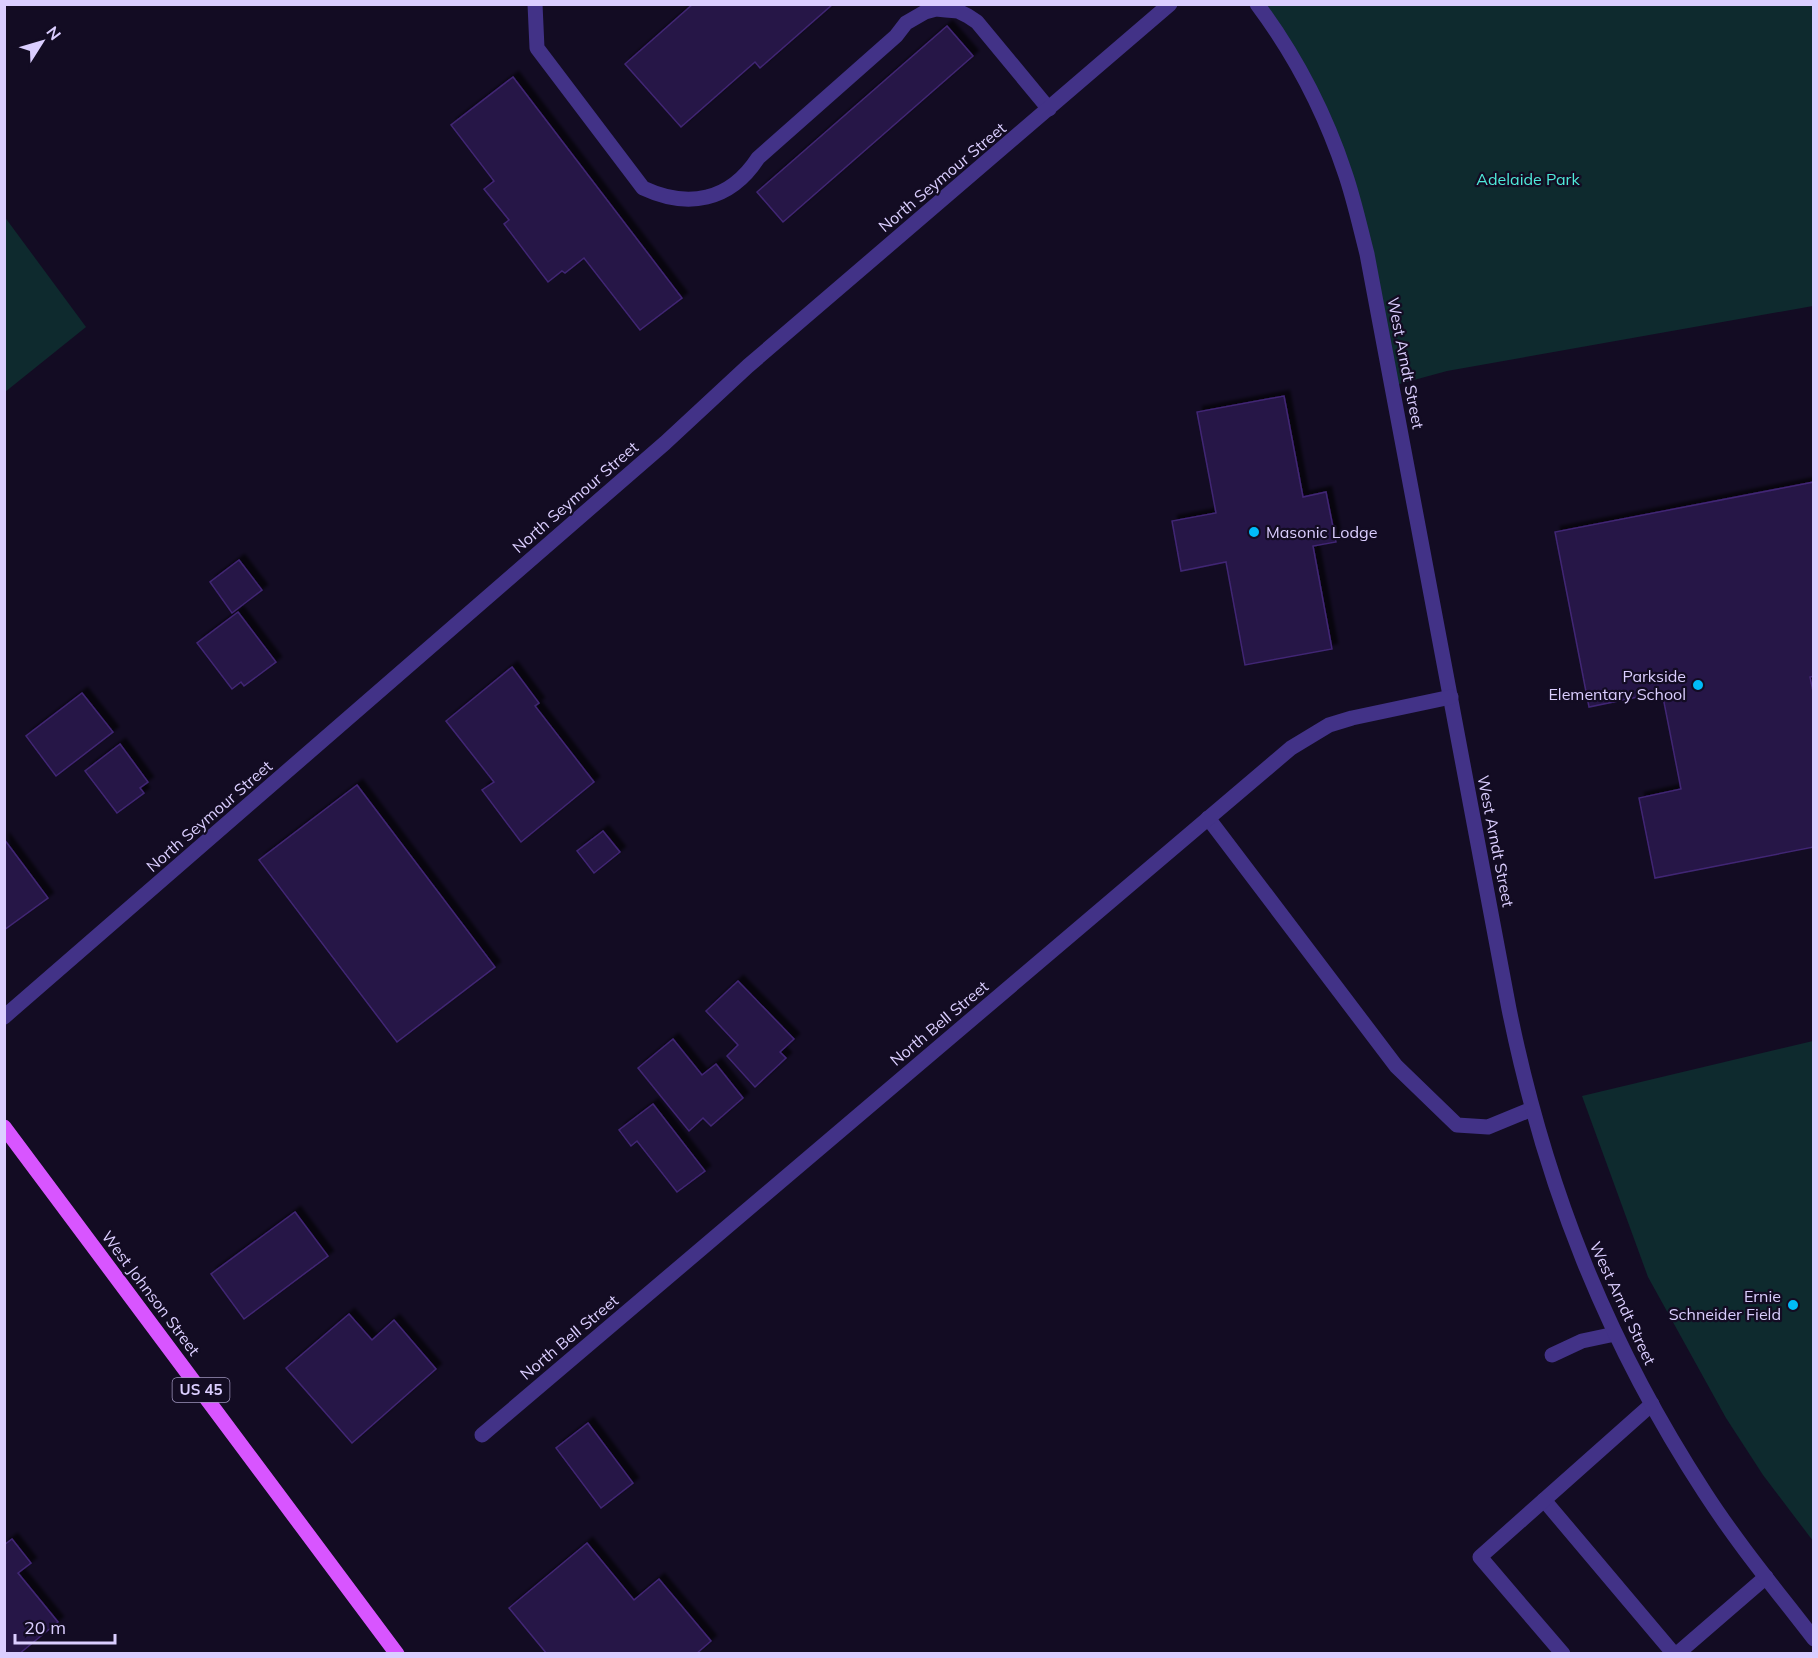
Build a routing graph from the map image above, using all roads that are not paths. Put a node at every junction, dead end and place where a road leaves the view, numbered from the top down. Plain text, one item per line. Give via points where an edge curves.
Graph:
1 (534, 4) edge
2 (1170, 4) edge
3 (1257, 4) edge
4 (1049, 110) junction
5 (1450, 697) junction
6 (1208, 818) junction
7 (4, 1017) edge
8 (1532, 1109) junction
9 (4, 1127) edge
10 (1615, 1334) junction
11 (1552, 1355) dead end
12 (1652, 1404) junction
13 (482, 1435) dead end
14 (1544, 1500) junction
15 (1766, 1577) junction
16 (1814, 1639) edge
17 (397, 1653) edge
18 (1563, 1653) edge
19 (1676, 1653) edge

1 - 4 street via 537,48 643,188 663,197 706,197 736,183 758,158 906,23 936,9 958,11 977,22
2 - 4 street, North Seymour Street
3 - 5 street, West Arndt Street via 1322,115 1345,173 1367,254
4 - 7 street, North Seymour Street via 748,366 665,443
5 - 6 street, North Bell Street via 1329,725 1291,748
5 - 8 street, West Arndt Street via 1509,1009
6 - 8 street via 1396,1066 1457,1125 1488,1126
6 - 13 street, North Bell Street
8 - 10 street, West Arndt Street via 1578,1250
9 - 17 main road, West Johnson Street / US 45
10 - 11 street via 1582,1341
10 - 12 street, West Arndt Street
12 - 14 street
12 - 15 street, West Arndt Street via 1705,1493
14 - 18 street via 1480,1557
14 - 19 street
15 - 16 street, West Arndt Street
15 - 19 street

